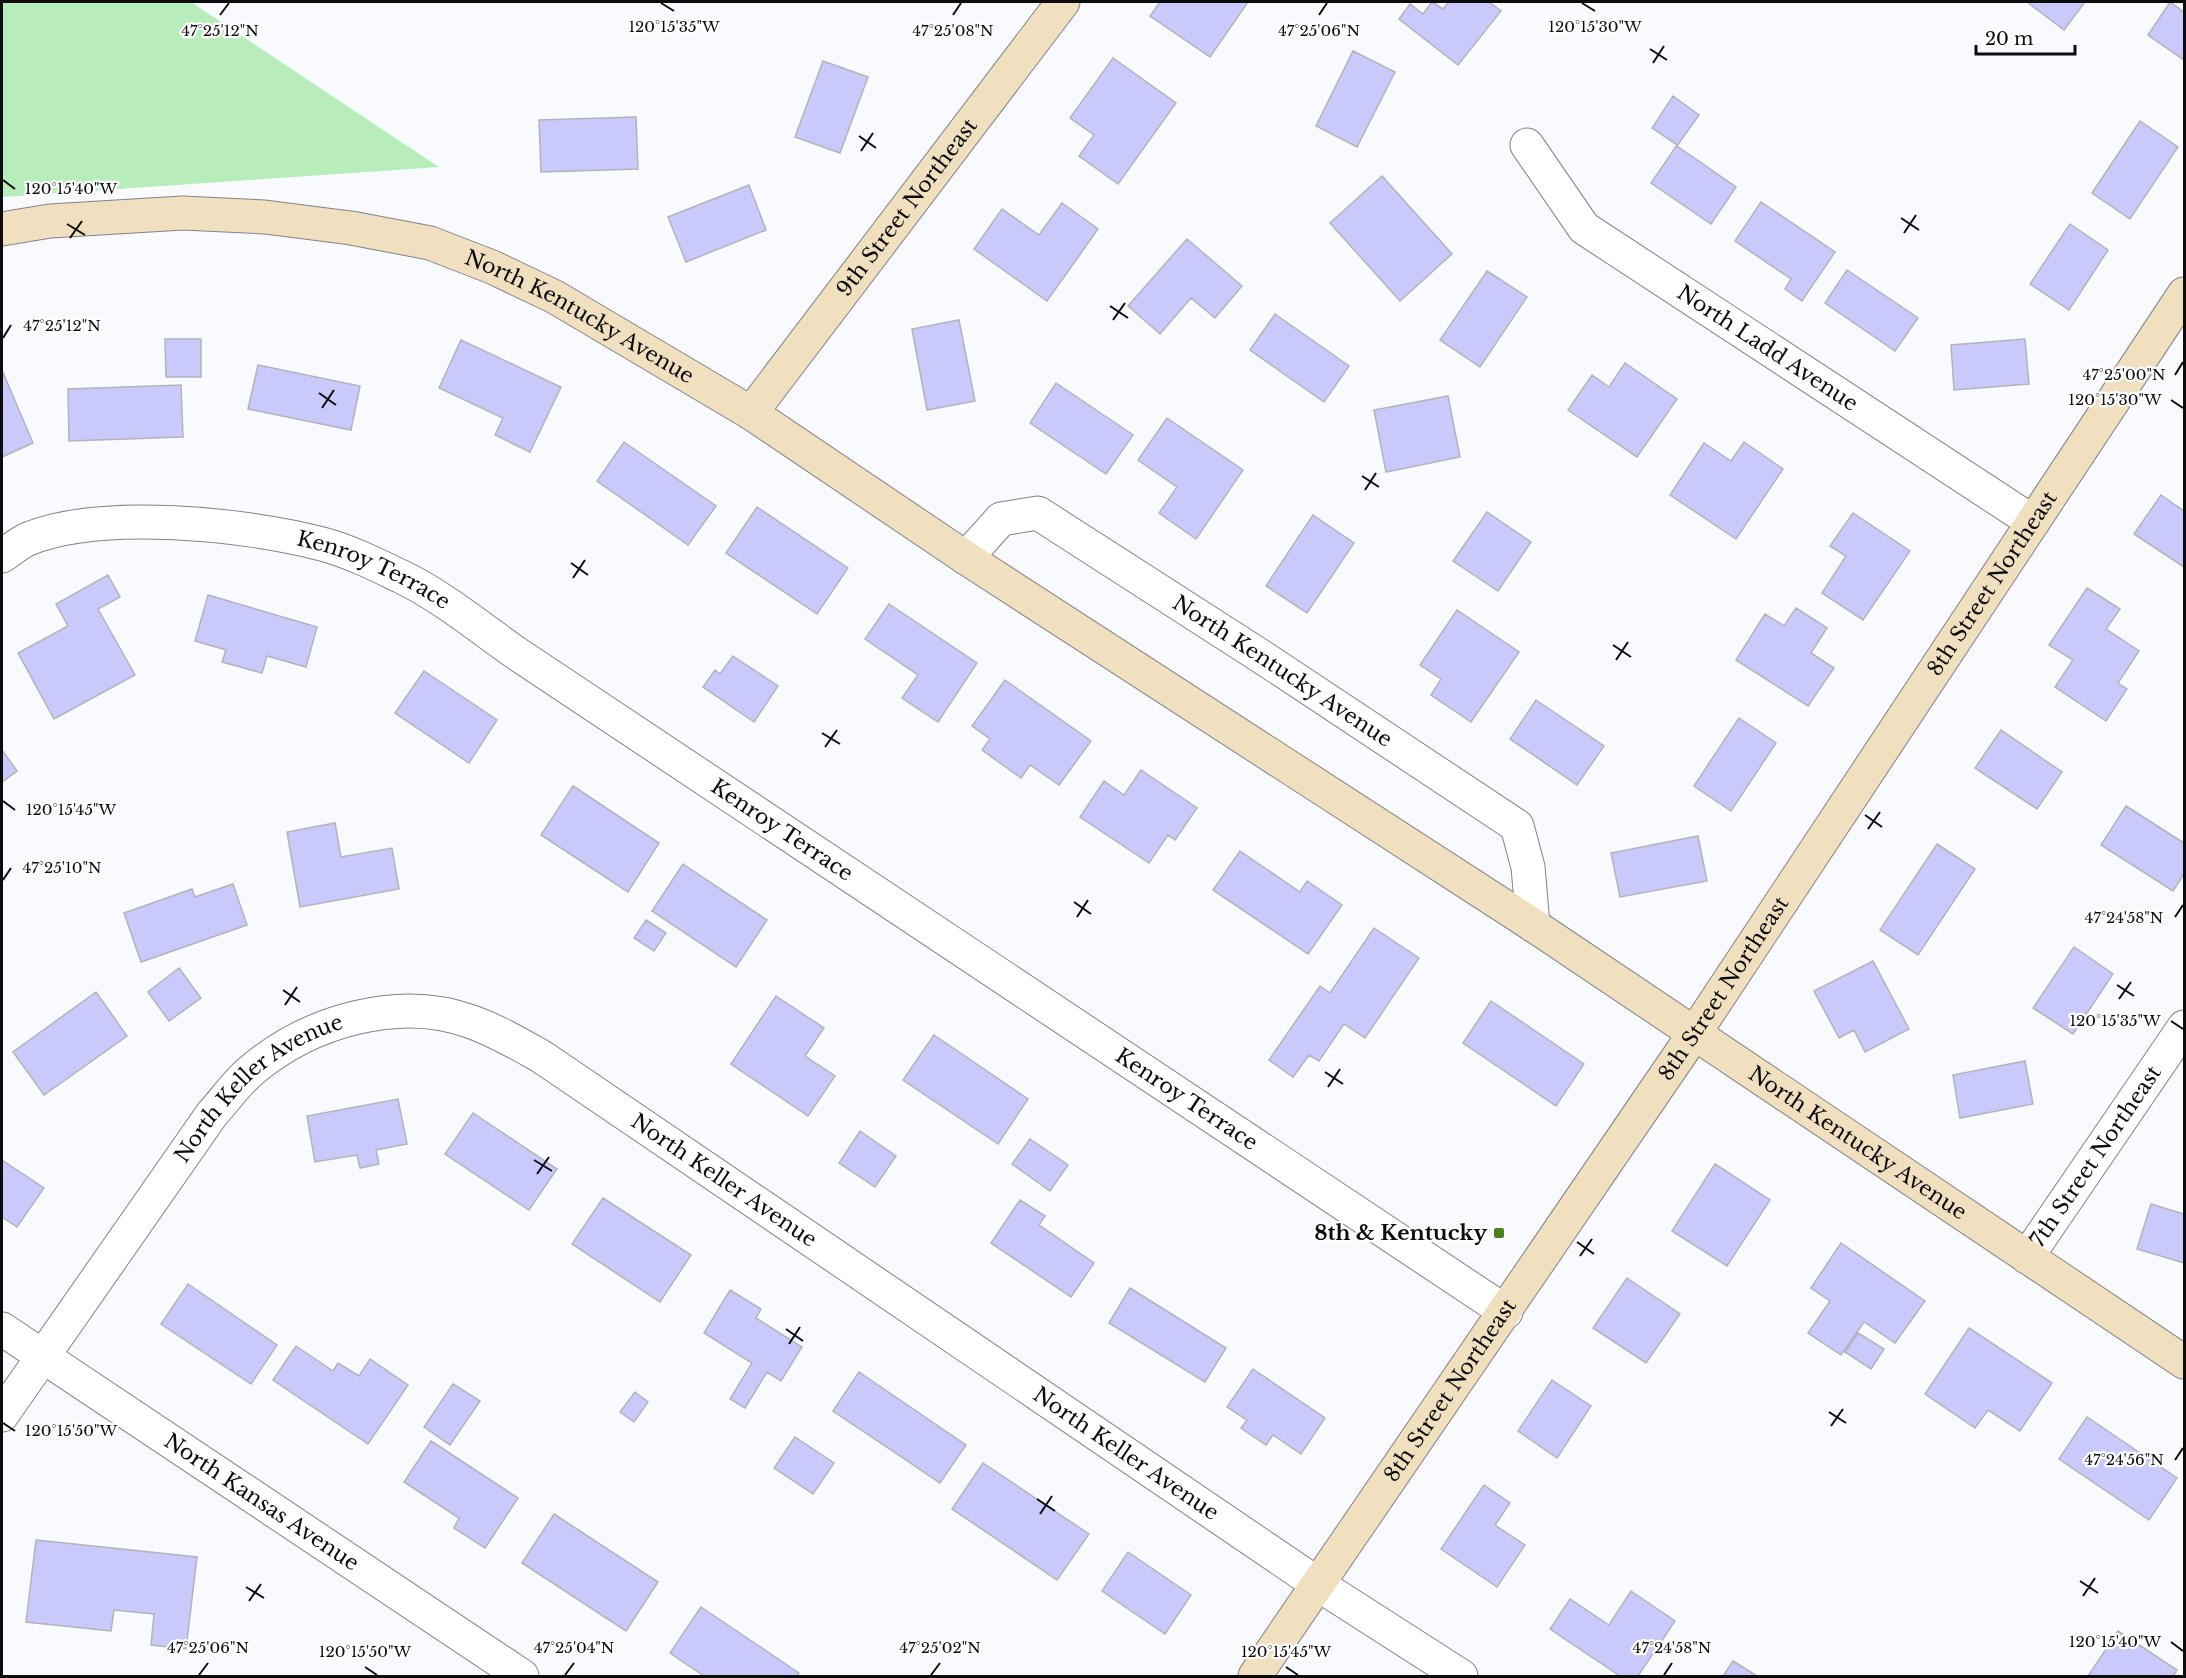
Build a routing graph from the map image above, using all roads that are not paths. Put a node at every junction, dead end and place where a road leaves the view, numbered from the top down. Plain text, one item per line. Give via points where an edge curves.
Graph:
1 (1063, 2) edge
2 (1527, 145) dead end
3 (2, 229) edge
4 (2184, 294) edge
5 (751, 413) junction
6 (2033, 522) junction
7 (2, 556) edge
8 (966, 558) junction
9 (1533, 925) junction
10 (2184, 1027) edge
11 (1694, 1034) junction
12 (2027, 1257) junction
13 (1506, 1312) junction
14 (2, 1329) edge
15 (43, 1357) junction
16 (2184, 1362) edge
17 (2, 1415) edge
18 (1319, 1585) junction
19 (522, 1677) edge
20 (1255, 1677) edge
21 (1461, 1677) edge

1 - 5 main road, 9th Street Northeast
2 - 6 street, North Ladd Avenue via 1584,228
3 - 5 main road, North Kentucky Avenue via 50,221 183,213 265,217 430,243 555,297
4 - 6 main road, 8th Street Northeast
5 - 8 main road, North Kentucky Avenue
6 - 11 main road, 8th Street Northeast
7 - 13 street, Kenroy Terrace via 28,539 84,525 168,523 251,531 322,544 404,578 439,597 516,653
8 - 9 main road, North Kentucky Avenue
8 - 9 street, North Kentucky Avenue via 1001,519 1038,513 1262,657 1517,826 1528,867
9 - 11 main road, North Kentucky Avenue
10 - 12 street, 7th Street Northeast
11 - 12 main road, North Kentucky Avenue
11 - 13 main road, 8th Street Northeast
12 - 16 main road, North Kentucky Avenue
13 - 18 main road, 8th Street Northeast
14 - 15 street, North Kansas Avenue
15 - 17 street, North Keller Avenue
15 - 18 street, North Keller Avenue via 205,1124 251,1070 285,1046 336,1023 391,1011 438,1013 471,1021 542,1057
15 - 19 street, North Kansas Avenue
18 - 20 main road, 8th Street Northeast
18 - 21 street, North Keller Avenue

